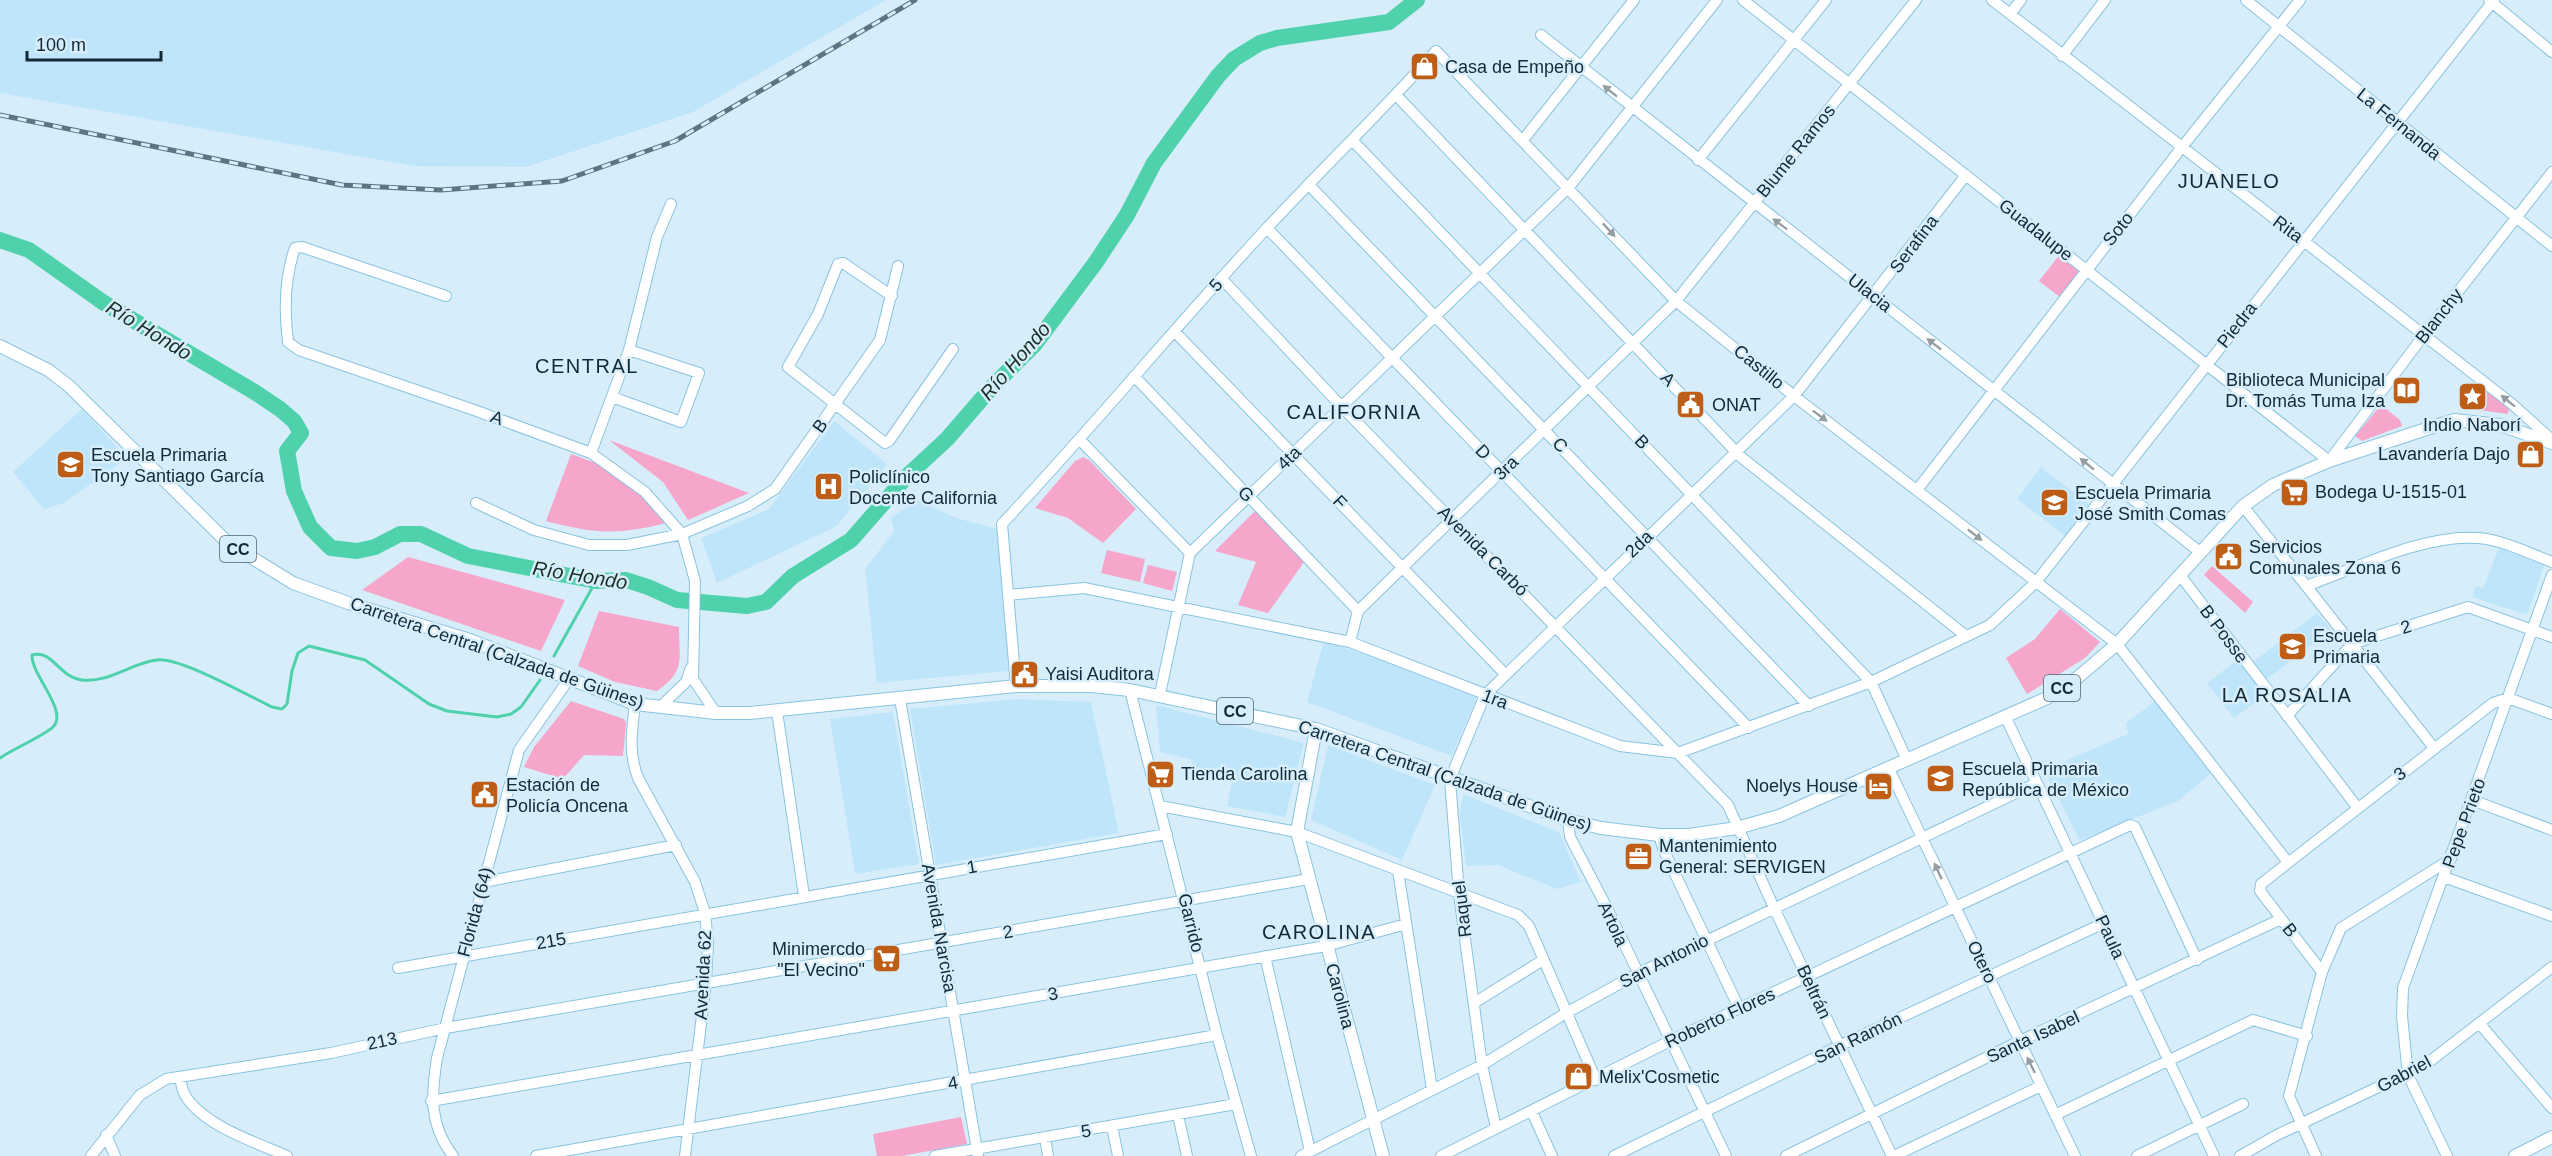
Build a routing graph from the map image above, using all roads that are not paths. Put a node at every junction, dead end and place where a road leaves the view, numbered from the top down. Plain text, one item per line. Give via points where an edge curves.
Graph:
1 (1634, 0) edge
2 (1717, 0) edge
3 (1743, 0) edge
4 (1826, 0) edge
5 (1916, 0) edge
6 (1992, 0) edge
7 (2021, 0) edge
8 (2105, 0) edge
9 (2246, 0) edge
10 (2300, 0) edge
11 (2492, 1) edge
12 (2010, 14) junction
13 (2279, 27) junction
14 (1540, 35) dead end
15 (1794, 40) junction
16 (1436, 51) joint
17 (2552, 52) edge
18 (2062, 56) junction
19 (1581, 68) junction
20 (1850, 84) junction
21 (1396, 95) junction
22 (1631, 108) junction
23 (2398, 123) junction
24 (1522, 140) junction
25 (1353, 141) junction
26 (2182, 147) junction
27 (1698, 160) junction
28 (2552, 172) edge
29 (1966, 175) junction
30 (1309, 185) junction
31 (1569, 187) junction
32 (671, 204) dead end
33 (1754, 204) junction
34 (2516, 218) junction
35 (1268, 228) junction
36 (1524, 231) junction
37 (2306, 242) junction
38 (2552, 246) edge
39 (898, 266) dead end
40 (2087, 269) junction
41 (1479, 274) junction
42 (1222, 279) junction
43 (446, 296) dead end
44 (892, 296) junction
45 (1874, 296) junction
46 (1676, 301) junction
47 (1436, 316) junction
48 (1174, 331) junction
49 (2424, 335) junction
50 (1634, 342) junction
51 (0, 346) edge
52 (953, 349) dead end
53 (629, 350) junction
54 (1392, 358) junction
55 (2207, 364) junction
56 (1134, 376) junction
57 (1589, 387) junction
58 (1994, 390) junction
59 (1794, 396) junction
60 (612, 397) junction
61 (834, 406) junction
62 (1342, 407) junction
63 (1546, 429) junction
64 (1080, 440) junction
65 (2552, 441) edge
66 (1736, 452) junction
67 (591, 453) junction
68 (1293, 454) junction
69 (2329, 461) junction
70 (1502, 472) junction
71 (2111, 483) junction
72 (1917, 490) junction
73 (1692, 492) junction
74 (1249, 497) junction
75 (476, 503) dead end
76 (2243, 506) junction
77 (1452, 520) junction
78 (682, 534) junction
79 (1646, 537) junction
80 (2200, 552) junction
81 (1190, 553) junction
82 (2552, 562) edge
83 (1403, 567) junction
84 (2552, 574) edge
85 (2180, 575) junction
86 (1603, 579) junction
87 (2036, 582) junction
88 (2306, 586) junction
89 (1008, 596) junction
90 (1179, 606) junction
91 (1358, 611) junction
92 (1556, 626) junction
93 (2532, 630) junction
94 (1966, 636) junction
95 (2552, 637) edge
96 (1350, 642) junction
97 (2117, 644) junction
98 (2352, 644) junction
99 (692, 665) junction
100 (1505, 674) junction
101 (564, 677) junction
102 (1871, 682) junction
103 (1016, 686) junction
104 (1130, 690) junction
105 (1160, 694) junction
106 (1485, 695) junction
107 (2508, 698) junction
108 (900, 699) junction
109 (636, 704) junction
110 (1809, 705) junction
111 (660, 707) junction
112 (777, 711) junction
113 (716, 713) junction
114 (2552, 714) edge
115 (2287, 716) junction
116 (2006, 718) junction
117 (1749, 728) junction
118 (1316, 729) junction
119 (2434, 748) junction
120 (1678, 753) junction
121 (1907, 760) junction
122 (1889, 769) junction
123 (1450, 779) junction
124 (2037, 783) junction
125 (2472, 800) junction
126 (1160, 806) junction
127 (2357, 807) junction
128 (1568, 820) junction
129 (1737, 828) junction
130 (2552, 830) edge
131 (1297, 832) junction
132 (1167, 834) junction
133 (1659, 835) junction
134 (1923, 839) junction
135 (676, 845) junction
136 (2070, 852) junction
137 (2451, 859) junction
138 (2287, 861) junction
139 (1398, 872) junction
140 (929, 874) junction
141 (2444, 877) junction
142 (1309, 879) junction
143 (484, 882) junction
144 (2260, 887) joint
145 (1459, 894) junction
146 (804, 896) junction
147 (1185, 900) junction
148 (1956, 907) junction
149 (1773, 908) junction
150 (705, 913) junction
151 (2552, 916) edge
152 (2281, 920) junction
153 (2104, 923) junction
154 (1406, 924) junction
155 (1707, 940) junction
156 (941, 944) junction
157 (1326, 946) junction
158 (1264, 956) junction
159 (463, 957) junction
160 (1543, 960) junction
161 (2197, 960) junction
162 (1202, 967) junction
163 (2552, 967) edge
164 (398, 968) dead end
165 (2322, 972) junction
166 (1637, 974) junction
167 (1988, 976) junction
168 (1807, 977) junction
169 (706, 982) junction
170 (2135, 990) junction
171 (1474, 1003) junction
172 (1739, 1008) junction
173 (954, 1012) junction
174 (1566, 1013) junction
175 (2479, 1023) junction
176 (446, 1028) junction
177 (1217, 1035) junction
178 (2307, 1036) junction
179 (1670, 1041) junction
180 (2020, 1041) junction
181 (1839, 1046) junction
182 (697, 1054) junction
183 (2169, 1060) junction
184 (1482, 1065) junction
185 (2408, 1075) junction
186 (180, 1077) junction
187 (1596, 1080) junction
188 (964, 1081) junction
189 (2041, 1086) junction
190 (1431, 1089) junction
191 (431, 1101) junction
192 (1236, 1104) junction
193 (2243, 1104) dead end
194 (2552, 1108) edge
195 (1532, 1112) junction
196 (1705, 1113) junction
197 (1178, 1115) junction
198 (2055, 1115) junction
199 (1871, 1116) junction
200 (1372, 1120) junction
201 (2300, 1124) junction
202 (2200, 1125) junction
203 (1112, 1126) junction
204 (1496, 1128) junction
205 (689, 1129) junction
206 (106, 1135) junction
207 (1045, 1137) junction
208 (2552, 1137) edge
209 (978, 1152) edge
210 (1305, 1153) edge
211 (91, 1156) edge
212 (115, 1156) edge
213 (287, 1156) edge
214 (453, 1156) edge
215 (536, 1156) edge
216 (685, 1156) edge
217 (935, 1156) edge
218 (1048, 1156) edge
219 (1118, 1156) edge
220 (1187, 1156) edge
221 (1251, 1156) edge
222 (1383, 1156) edge
223 (1441, 1156) edge
224 (1552, 1156) edge
225 (1614, 1156) edge
226 (1726, 1156) edge
227 (1786, 1156) edge
228 (1893, 1156) edge
229 (2074, 1156) edge
230 (2137, 1156) edge
231 (2214, 1156) edge
232 (2240, 1156) edge
233 (2316, 1156) edge
234 (2447, 1156) edge
235 (2515, 1156) edge

1 - 19 street
2 - 22 street, 4ta
3 - 15 street, Guadalupe
4 - 15 street
5 - 20 street, Blume Ramos
6 - 12 street, Rita
7 - 12 street
8 - 18 street
9 - 13 street, La Fernanda
10 - 13 street, Soto
11 - 17 street
11 - 23 street, Piedra
12 - 18 street, Rita
13 - 23 street, La Fernanda
13 - 26 street, Soto
14 - 19 street, Ulacia
15 - 20 street, Guadalupe
15 - 27 street
16 - 21 street, 5
16 - 24 street, Castillo
18 - 26 street, Rita
22 -> 19 street, Ulacia
19 - 24 street
20 - 29 street, Guadalupe
20 - 33 street, Blume Ramos
21 - 25 street, 5
21 - 36 street, A
22 - 27 street, Ulacia
22 - 31 street, 4ta
23 - 34 street, La Fernanda
23 - 37 street, Piedra
24 - 31 street, Castillo
25 - 30 street, 5
25 - 41 street, B
26 - 37 street, Rita
26 - 40 street, Soto
27 - 33 street, Ulacia
28 - 34 street, Blanchy
29 - 40 street, Guadalupe
29 - 45 street, Serafina
30 - 35 street, 5
30 - 47 street, C
31 - 36 street, 4ta
31 -> 46 street, Castillo
32 - 53 street via 657,237
45 -> 33 street, Ulacia
33 - 46 street, Blume Ramos
34 - 38 street, La Fernanda
34 - 49 street, Blanchy
35 - 42 street, 5
35 - 54 street, D
36 - 41 street, 4ta
36 - 50 street, A
37 - 49 street, Rita
37 - 55 street, Piedra
39 - 44 street, B
40 - 55 street, Guadalupe
40 - 58 street, Soto
41 - 47 street, 4ta
41 - 57 street, B
42 - 48 street, 5
42 - 62 street, Avenida Carbó
43 - 67 street, A via 302,247 296,249 289,265 288,342 299,350
44 - 61 street, B via 880,340
44 - 61 street via 843,263 838,264 818,314 788,367
58 -> 45 street, Ulacia
45 - 59 street, Serafina
46 - 50 street, 3ra
46 - 59 street, Castillo
47 - 54 street, 4ta
47 - 63 street, C
48 - 56 street, 5
48 - 68 street, F
65 -> 49 street, Rita
49 - 69 street, Blanchy
50 - 57 street, 3ra
50 - 66 street, A
51 - 101 main road, Carretera Central (Calzada de Güines) / CC via 48,370 76,392 228,543 267,569 293,584 531,662
52 - 61 street via 889,441 882,441
53 - 60 street
53 - 60 street via 699,373 681,422
54 - 62 street, 4ta
54 - 70 street, D
55 - 69 street, Guadalupe
55 - 71 street, Piedra
56 - 64 street, 5
56 - 74 street, G
57 - 63 street, 3ra
57 - 73 street, B
71 -> 58 street, Ulacia
58 - 72 street, Soto
59 - 66 street, 2da
59 -> 72 street, Castillo
60 - 67 street
61 - 78 street, B via 775,489 747,506
62 - 68 street, 4ta
62 - 77 street, Avenida Carbó
63 - 70 street, 3ra
63 - 79 street, C
64 - 81 street
64 - 89 street, 5 via 1002,524
65 - 69 main road, Carretera Central (Calzada de Güines) / CC via 2500,425 2454,420
66 - 73 street, 2da
66 - 94 street, A
67 - 78 street, A via 645,492
68 - 74 street, 4ta
68 - 83 street, F
69 - 76 main road, Carretera Central (Calzada de Güines) / CC via 2273,485
70 - 77 street, 3ra
70 - 86 street, D
71 - 80 street, Ulacia
71 - 87 street, Piedra
72 -> 87 street, Castillo
73 - 79 street, 2da
73 - 102 street, B
74 - 81 street, 4ta
74 - 91 street, G
75 - 78 street, B via 534,531 589,545 627,545
76 - 80 main road, Carretera Central (Calzada de Güines) / CC
76 - 88 street
77 - 83 street, 3ra
77 - 92 street, Avenida Carbó
78 - 99 street via 695,580
79 - 86 street, 2da
79 - 110 street, C
80 - 85 main road, Carretera Central (Calzada de Güines) / CC
81 - 90 street
82 - 88 street via 2479,538 2453,538 2425,543
83 - 91 street, 3ra
83 - 100 street, F
84 - 93 street, Pepe Prieto
85 - 97 main road, Carretera Central (Calzada de Güines) / CC
85 - 115 street, B Posse
86 - 92 street, 2da
86 - 117 street, D
87 - 94 street, Piedra via 1989,625
87 - 97 street, Castillo
88 - 98 street
89 - 90 street, 1ra via 1084,588
89 - 103 street
90 - 96 street, 1ra
90 - 105 street
91 - 96 street
92 - 100 street, 2da
92 - 120 street, Avenida Carbó
93 - 95 street, 2
93 - 98 street, 2 via 2468,607
93 - 107 street, Pepe Prieto
94 - 102 street, 1ra
96 - 106 street, 1ra
97 - 116 main road, Carretera Central (Calzada de Güines) / CC via 2077,678
97 - 138 street, Castillo
98 - 115 street
98 - 119 street
99 - 111 street via 686,682
99 - 113 street via 693,679
100 - 106 street, 2da
101 - 109 main road, Carretera Central (Calzada de Güines) / CC
101 - 143 street, Florida (64) via 519,750
102 - 110 street, 1ra
102 - 121 street, B
103 - 104 main road, Carretera Central (Calzada de Güines) / CC
103 - 108 main road, Carretera Central (Calzada de Güines) / CC
104 - 105 main road, Carretera Central (Calzada de Güines) / CC
104 - 126 street, Garrido
105 - 118 main road, Carretera Central (Calzada de Güines) / CC
106 - 120 street, 1ra via 1620,746
106 - 123 street, Raquel
107 - 114 street
107 - 119 street, 3 via 2493,703
107 - 125 street, Pepe Prieto
108 - 112 main road, Carretera Central (Calzada de Güines) / CC
108 - 140 street, Avenida Narcisa
109 - 111 main road, Carretera Central (Calzada de Güines) / CC
109 - 135 street, Avenida 62 via 632,761
110 - 117 street, 1ra
111 - 113 main road, Carretera Central (Calzada de Güines) / CC
112 - 113 main road, Carretera Central (Calzada de Güines) / CC
112 - 146 street
115 - 127 street, B Posse
116 - 121 main road, Carretera Central (Calzada de Güines) / CC
116 - 124 street, Paula
117 - 120 street, 1ra
118 - 123 main road, Carretera Central (Calzada de Güines) / CC
118 - 131 main road, Carolina
119 - 127 street, 3
120 - 129 street, Avenida Carbó via 1728,805
121 - 122 main road, Carretera Central (Calzada de Güines) / CC
122 - 129 main road, Carretera Central (Calzada de Güines) / CC via 1779,816
122 - 134 street, Otero
123 - 128 main road, Carretera Central (Calzada de Güines) / CC
123 - 145 street, Raquel
124 - 134 street, San Antonio
124 - 136 street, Paula
125 - 130 street
125 - 137 street, Pepe Prieto
126 - 131 street
126 - 132 street, Garrido
127 - 138 street, 3
128 - 133 main road, Carretera Central (Calzada de Güines) / CC
128 - 166 street, Artola via 1570,837
129 - 133 main road, Carretera Central (Calzada de Güines) / CC
129 - 149 street, Beltrán
131 - 139 street
131 - 142 main road, Carolina
132 - 140 street, 1
132 - 147 street, Garrido
133 - 155 street
148 -> 134 street, Otero
134 - 149 street, San Antonio
135 - 143 street
135 - 150 street, Avenida 62
136 - 148 street, Roberto Flores
136 - 153 street, Paula
136 - 161 street, Roberto Flores via 2133,826
137 - 141 street, Pepe Prieto
137 - 165 street via 2341,928
138 - 144 street, 3
139 - 145 street
139 - 154 street
140 - 146 street, 1
140 - 156 street, Avenida Narcisa
141 - 151 street
141 - 185 street, Pepe Prieto via 2403,988
142 - 147 street, 2
142 - 157 main road, Carolina
143 - 159 street, Florida (64)
144 - 152 street, B
145 - 160 street via 1518,915 1529,926
145 - 171 street, Raquel
146 - 150 street, 1
147 - 156 street, 2
147 - 162 street, Garrido
148 - 167 street, Otero
148 - 168 street, Roberto Flores
149 - 155 street, San Antonio
149 - 168 street, Beltrán
150 - 159 street, 215
150 - 169 street, Avenida 62
152 - 161 street, Santa Isabel
152 - 165 street, B
153 - 167 street, San Ramón
153 - 170 street, Paula
154 - 157 street, 3
154 - 190 street
155 - 166 street, San Antonio
155 - 172 street
156 - 169 street, 2
156 - 173 street, Avenida Narcisa
157 - 158 street, 3
157 - 200 main road, Carolina
158 - 162 street, 3
158 - 210 street
159 - 164 street, 215
159 - 176 street, Florida (64)
160 - 171 street
160 - 174 street
161 - 170 street, Santa Isabel
162 - 173 street, 3
162 - 177 street, Garrido
163 - 175 street, Gabriel
165 - 178 street
166 - 174 street, San Antonio
166 - 179 street, Artola
167 - 180 street, Otero
167 - 181 street, San Ramón
168 - 172 street, Roberto Flores
168 - 181 street, Beltrán
169 - 176 street, 213
169 - 182 street, Avenida 62
170 - 180 street, Santa Isabel
170 - 183 street, Paula
171 - 184 street, Raquel
172 - 179 street, Roberto Flores
173 - 182 street, 3
173 - 188 street, Avenida Narcisa
174 - 184 street, San Antonio
174 - 187 street
175 - 185 street, Gabriel
175 - 194 street
176 - 186 street, 213 via 331,1053
176 - 191 street, Florida (64)
177 - 188 street, 4
177 - 192 street, Garrido
178 - 183 street via 2253,1020
178 - 201 street via 2289,1096
179 - 187 street, Roberto Flores
179 - 196 street, Artola
189 -> 180 street, Otero
180 - 199 street, Santa Isabel
181 - 196 street, San Ramón
181 - 199 street, Beltrán
182 - 191 street, 3
182 - 205 street, Avenida 62
183 - 198 street
183 - 202 street, Paula
184 - 190 street, San Antonio
184 - 204 street, Raquel
185 - 201 street, Gabriel
185 - 234 street, Pepe Prieto
186 - 206 street, 213 via 166,1079 140,1095
186 - 213 street via 189,1100 221,1126
187 - 195 street, Roberto Flores
188 - 205 street, 4
188 - 209 street, Avenida Narcisa
189 - 198 street, Otero
189 - 228 street
190 - 200 street, San Antonio
191 - 214 street, Florida (64) via 439,1134
192 - 197 street, 5
192 - 221 street, Garrido
193 - 202 street
195 - 204 street, Roberto Flores
195 - 224 street
196 - 225 street, San Ramón
196 - 226 street, Artola
197 - 203 street, 5
197 - 220 street
198 - 229 street, Otero
199 - 227 street, Santa Isabel
199 - 228 street, Beltrán
200 - 210 street, San Antonio
200 - 222 main road, Carolina
201 - 232 street, Gabriel
201 - 233 street
202 - 230 street
202 - 231 street, Paula
203 - 207 street, 5
203 - 219 street
204 - 223 street, Roberto Flores
205 - 215 street, 4
205 - 216 street, Avenida 62
206 - 211 street, 213
206 - 212 street
207 - 209 street, 5
207 - 218 street
208 - 235 main road
209 - 217 street, 5

